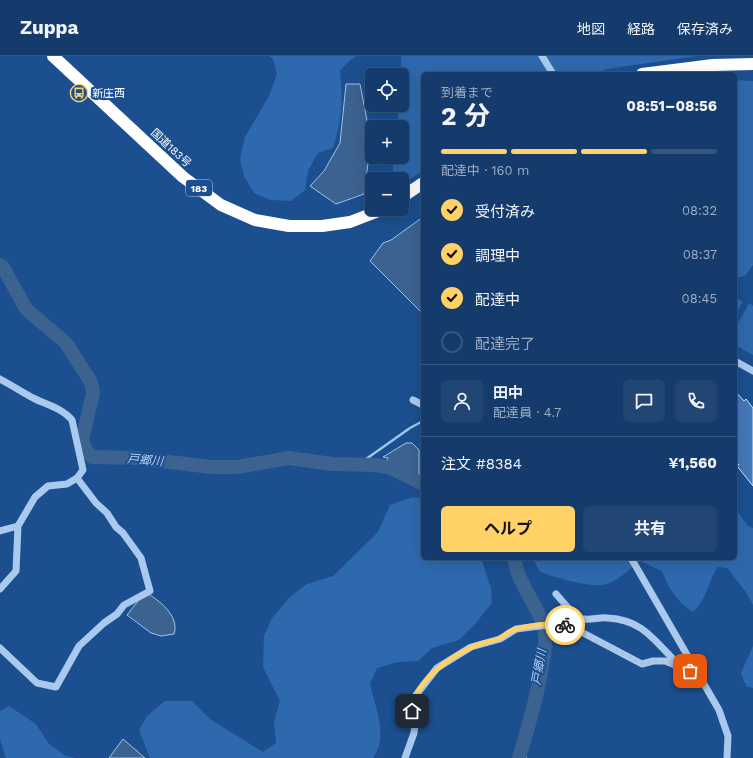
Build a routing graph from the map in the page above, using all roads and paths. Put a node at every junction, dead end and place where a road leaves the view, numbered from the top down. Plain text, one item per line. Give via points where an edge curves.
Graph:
1 (53, 56) edge
2 (542, 56) edge
3 (753, 64) edge
4 (552, 72) edge
5 (656, 72) edge
6 (421, 184) edge
7 (409, 192) edge
8 (366, 216) edge
9 (737, 363) edge
10 (753, 371) edge
11 (0, 379) edge
12 (413, 400) dead end
13 (421, 404) edge
14 (77, 478) junction
15 (18, 526) junction
16 (0, 530) edge
17 (632, 560) edge
18 (0, 589) edge
19 (556, 594) dead end
20 (577, 618) junction
21 (555, 624) junction
22 (0, 648) edge
23 (681, 666) junction
24 (695, 669) junction
25 (405, 758) edge
26 (727, 758) edge

1 - 8 highway, 国道183号 / 183 via 183,177 221,205 255,220 289,226 322,226 350,222
2 - 4 street
3 - 5 highway via 713,64
6 - 7 highway
9 - 10 street
11 - 14 street via 35,399 54,406 72,420 83,467
12 - 13 street
14 - 15 street via 67,484 48,486 35,497
14 - 22 street via 141,558 150,591 124,605 79,646 56,687 37,683
15 - 16 street
15 - 18 street via 16,571
17 - 24 street
19 - 20 street
20 - 21 street via 561,619
20 - 23 street via 606,618 636,625 646,631
21 - 23 street via 570,626 642,664 658,660
21 - 25 street via 516,629 500,639 471,647 437,668 412,704 414,733
23 - 24 street via 690,671
24 - 26 street via 724,721 728,736

